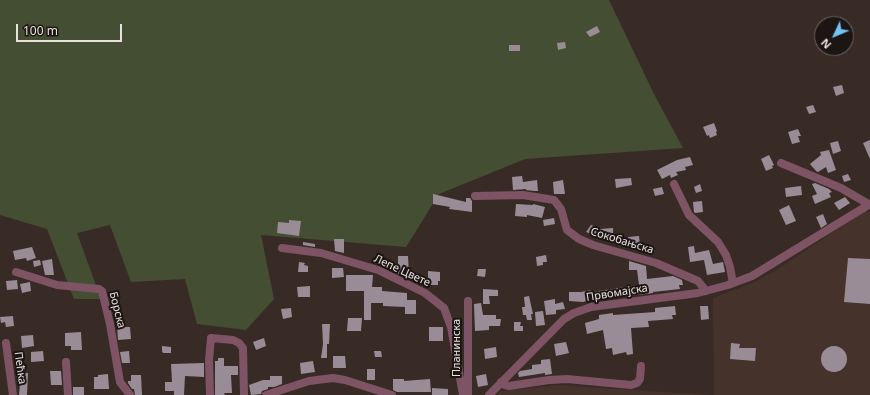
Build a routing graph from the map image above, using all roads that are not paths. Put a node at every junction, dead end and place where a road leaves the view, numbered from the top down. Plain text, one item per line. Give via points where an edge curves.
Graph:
1 (781, 163) dead end
2 (674, 184) dead end
3 (475, 196) dead end
4 (870, 204) edge
5 (282, 248) dead end
6 (16, 272) dead end
7 (733, 283) junction
8 (706, 291) junction
9 (468, 301) dead end
10 (6, 343) dead end
11 (66, 362) dead end
12 (641, 366) dead end
13 (501, 382) junction
14 (13, 395) edge
15 (68, 395) edge
16 (130, 395) edge
17 (210, 395) edge
18 (244, 395) edge
19 (266, 395) edge
20 (392, 395) edge
21 (463, 395) edge
22 (468, 395) edge
23 (489, 395) edge

1 - 4 street via 841,188
2 - 7 street via 689,216 722,248
3 - 8 street, Сокобањска via 523,195 554,200 561,209 566,230 579,239 656,263 698,281
4 - 7 street, Првомајска via 777,262
5 - 21 street, Лепе Цвете via 321,253 378,270 425,293 444,308 451,327
6 - 16 street, Борска via 57,285 102,291 120,382
7 - 8 street, Првомајска
8 - 13 street, Првомајска via 591,307 574,313 564,319
9 - 22 street, Планинска
10 - 14 street, Пећка
11 - 15 street
12 - 13 street via 640,379 631,385 567,379 509,386
13 - 23 street, Првомајска
17 - 18 street via 211,338 233,340 243,348
19 - 20 street via 309,381 332,378

